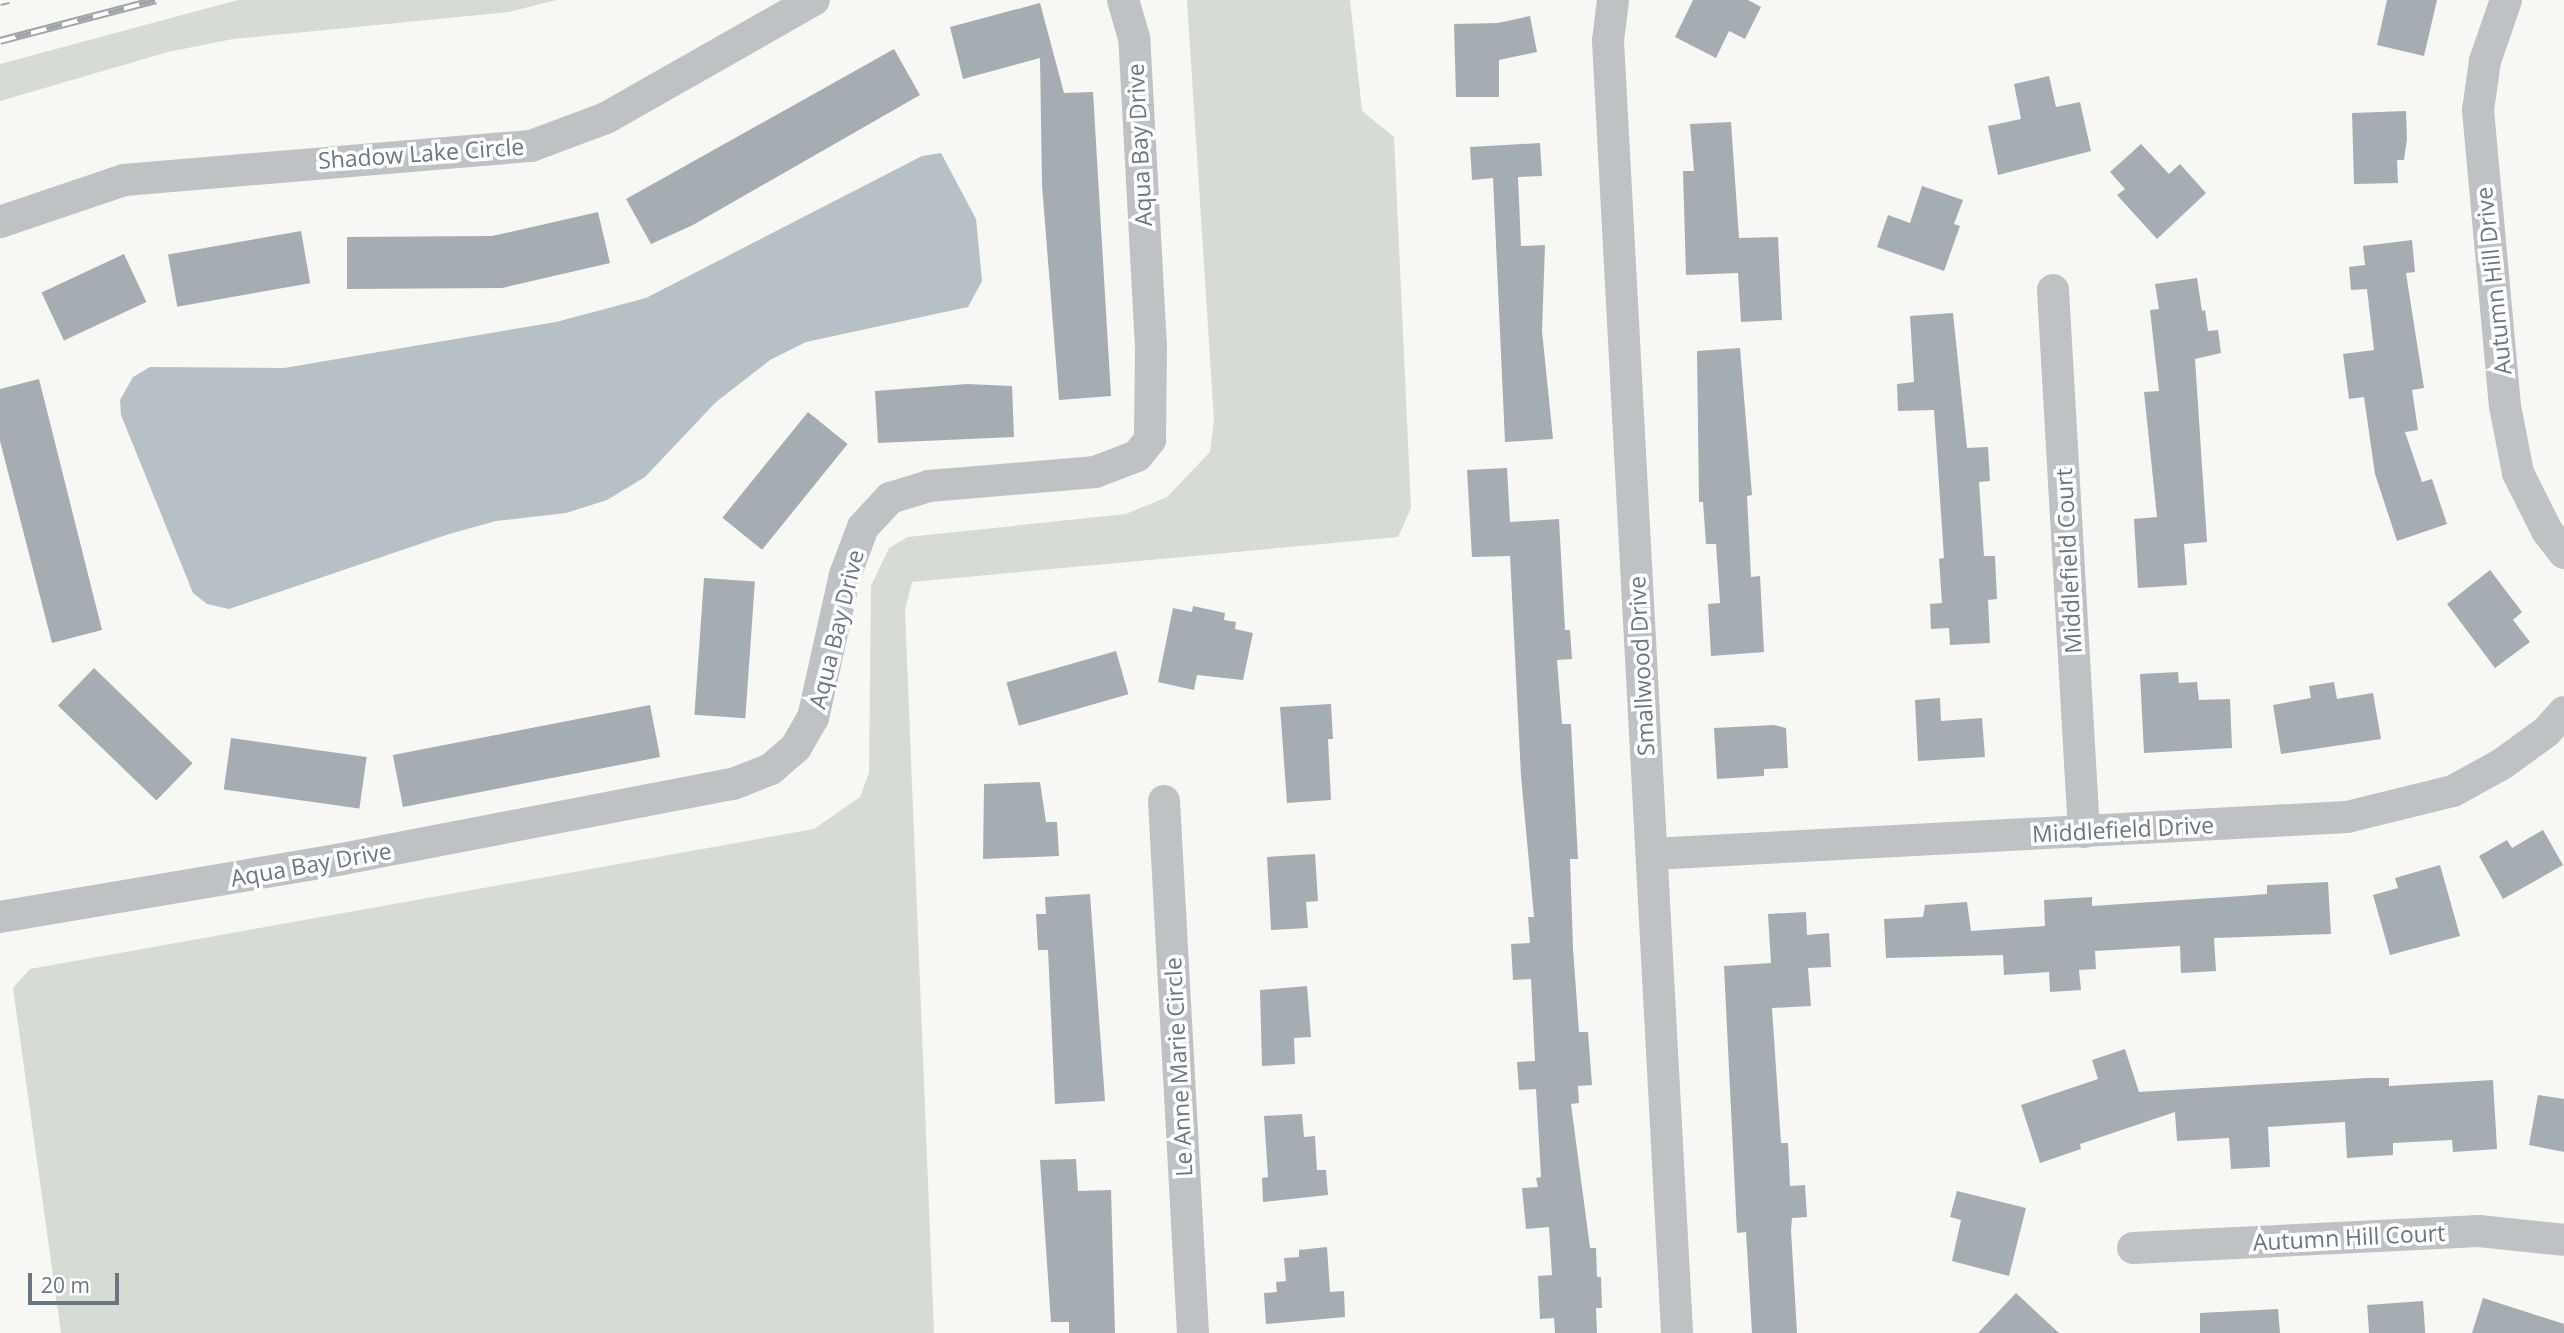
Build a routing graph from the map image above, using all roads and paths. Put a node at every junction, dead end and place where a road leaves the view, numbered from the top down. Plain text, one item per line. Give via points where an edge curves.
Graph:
1 (814, 0) edge
2 (1123, 0) edge
3 (1613, 0) edge
4 (2506, 0) edge
5 (0, 222) edge
6 (2053, 290) dead end
7 (2564, 553) edge
8 (2564, 712) edge
9 (1164, 801) dead end
10 (2084, 832) junction
11 (1652, 854) junction
12 (0, 917) edge
13 (2564, 1240) edge
14 (2133, 1248) dead end
15 (1193, 1333) edge
16 (1677, 1333) edge

1 - 5 street, Shadow Lake Circle via 606,118 531,146 124,180
2 - 12 street, Aqua Bay Drive via 1134,38 1151,347 1150,440 1137,456 1095,472 929,486 890,498 863,527 845,575 813,718 796,747 771,769 733,784 342,859
3 - 11 street, Smallwood Drive via 1608,41
4 - 7 street, Autumn Hill Drive via 2485,61 2478,110 2498,340 2518,473 2547,531
6 - 10 street, Middlefield Court
8 - 10 street, Middlefield Drive via 2546,732 2502,764 2453,791 2403,804 2347,817
9 - 15 street, Le Anne Marie Circle
10 - 11 street, Middlefield Drive
11 - 16 street, Smallwood Drive
13 - 14 street, Autumn Hill Court via 2479,1231

